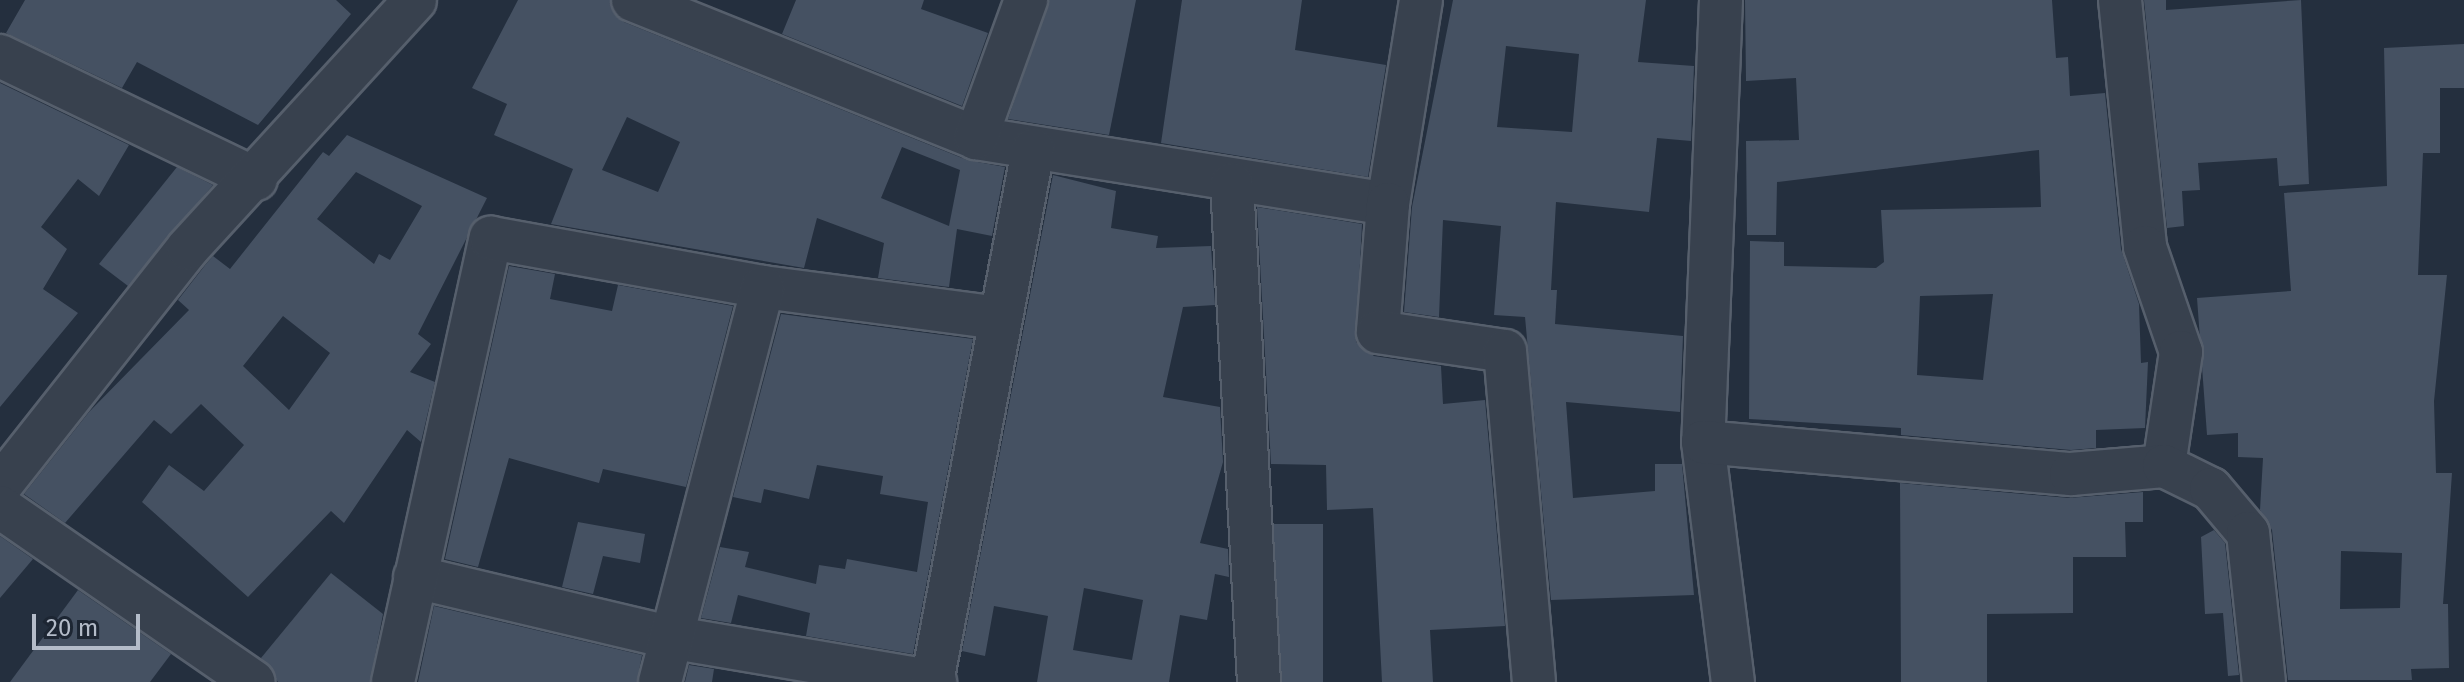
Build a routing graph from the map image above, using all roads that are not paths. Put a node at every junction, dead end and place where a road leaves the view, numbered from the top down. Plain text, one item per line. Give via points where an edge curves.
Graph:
1 (633, 0) edge
2 (1026, 0) edge
3 (1421, 0) edge
4 (1721, 0) edge
5 (2120, 0) edge
6 (397, 5) edge
7 (0, 56) edge
8 (976, 138) junction
9 (1033, 150) junction
10 (256, 179) junction
11 (1232, 184) junction
12 (1388, 204) junction
13 (763, 287) junction
14 (998, 318) junction
15 (1703, 442) junction
16 (2164, 466) junction
17 (0, 486) edge
18 (0, 507) edge
19 (415, 577) junction
20 (669, 637) junction
21 (254, 682) edge
22 (393, 682) edge
23 (660, 682) edge
24 (933, 682) edge
25 (1259, 682) edge
26 (1534, 682) edge
27 (1733, 682) edge
28 (2264, 682) edge

1 - 8 street
2 - 8 street
3 - 12 street
4 - 15 street
5 - 16 street via 2145,247 2181,352
6 - 10 street
7 - 10 street
8 - 9 street
9 - 11 street
9 - 14 street
10 - 17 street via 188,248
11 - 12 street
11 - 25 street
12 - 26 street via 1378,332 1505,351
13 - 14 street
13 - 19 street via 491,238
13 - 20 street
14 - 24 street
15 - 16 street via 2071,474
15 - 27 street
16 - 28 street via 2211,489 2248,533
18 - 21 street
19 - 20 street
19 - 22 street
20 - 23 street
20 - 24 street

